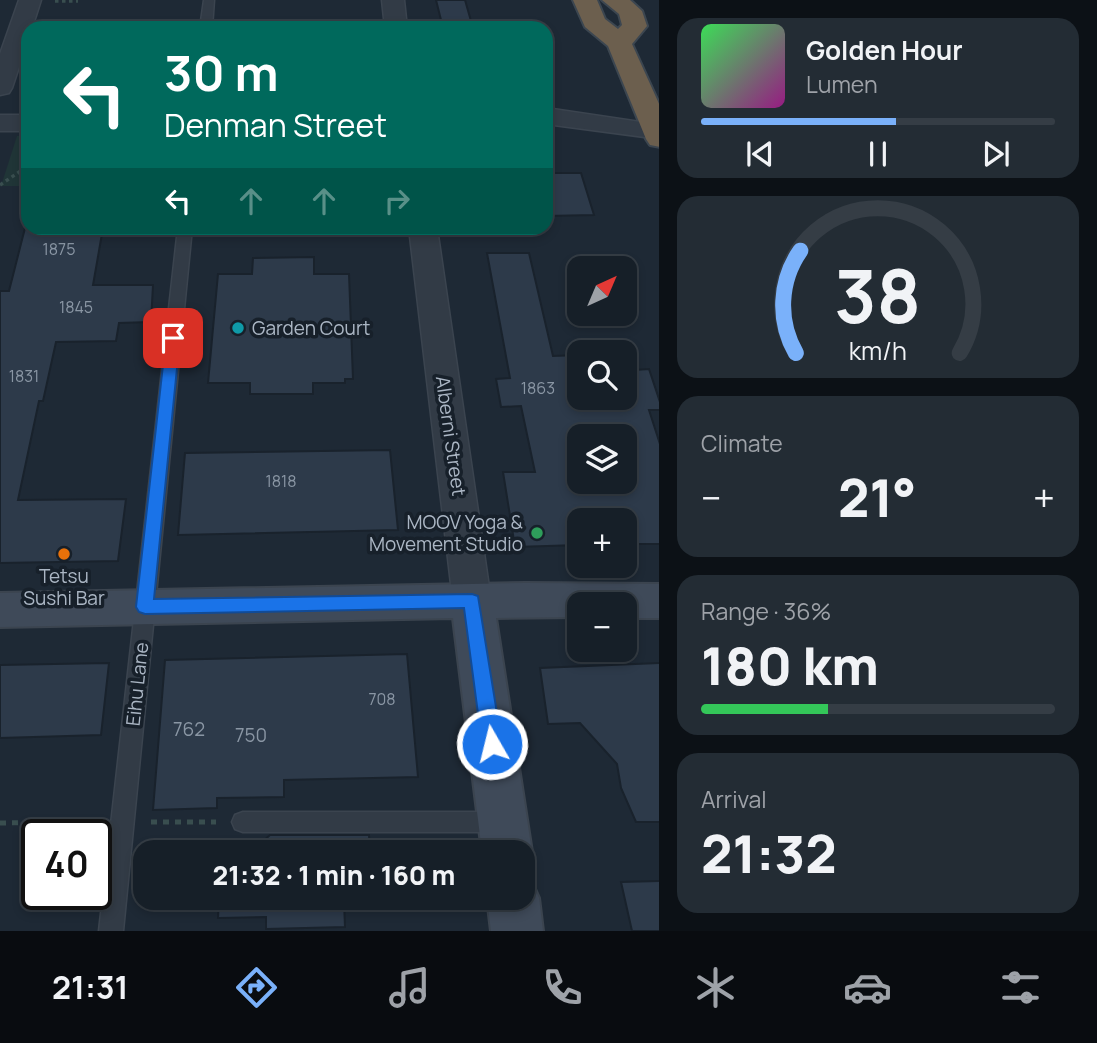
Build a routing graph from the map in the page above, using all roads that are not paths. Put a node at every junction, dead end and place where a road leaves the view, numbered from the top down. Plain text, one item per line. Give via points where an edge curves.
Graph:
1 (30, 0) edge
2 (209, 0) edge
3 (393, 0) edge
4 (585, 0) edge
5 (626, 4) edge
6 (23, 21) edge
7 (207, 21) edge
8 (395, 21) edge
9 (21, 26) edge
10 (620, 43) junction
11 (0, 88) edge
12 (553, 116) edge
13 (0, 123) edge
14 (21, 123) edge
15 (658, 136) edge
16 (184, 235) edge
17 (424, 235) edge
18 (472, 601) junction
19 (659, 601) edge
20 (145, 607) junction
21 (0, 610) edge
22 (243, 822) road end
23 (505, 837) edge
24 (514, 910) edge
25 (111, 931) edge
26 (517, 931) edge

1 - 6 street
2 - 7 lane
3 - 8 street
4 - 10 highway via 594,22
5 - 10 highway via 635,26
9 - 11 street
10 - 15 highway
12 - 15 street
13 - 14 street
16 - 20 lane, Eihu Lane
17 - 18 street, Alberni Street
18 - 19 main road
18 - 20 main road
18 - 23 main road, Alberni Street
20 - 21 main road
20 - 25 lane, Eihu Lane
22 - 23 lane
24 - 26 main road

